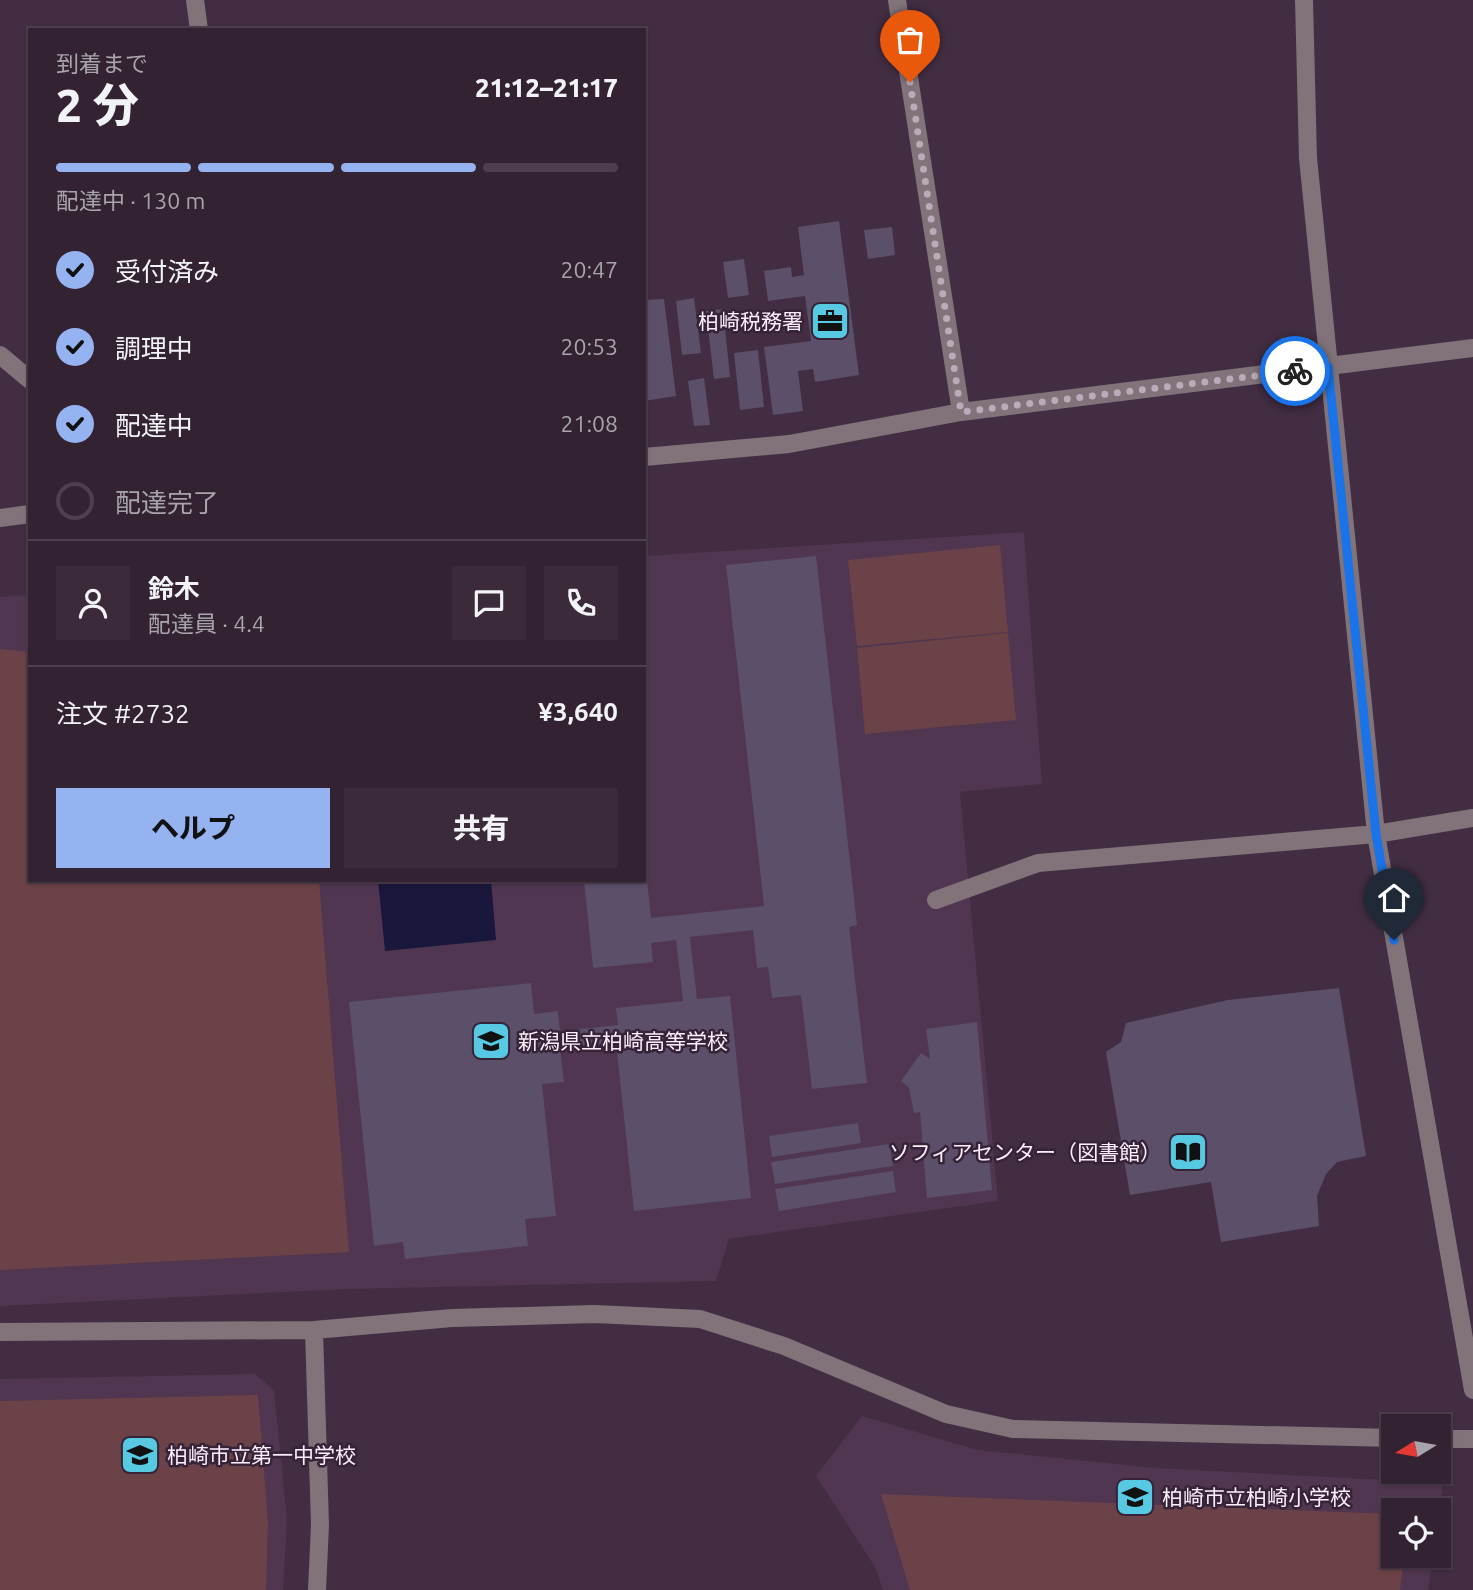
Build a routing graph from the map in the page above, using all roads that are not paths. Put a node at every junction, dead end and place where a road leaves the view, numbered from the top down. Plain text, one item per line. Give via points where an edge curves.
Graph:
1 (195, 0) edge
2 (897, 0) edge
3 (1304, 0) edge
4 (199, 28) edge
5 (1473, 348) edge
6 (0, 355) edge
7 (1328, 367) junction
8 (28, 378) edge
9 (961, 412) junction
10 (646, 457) edge
11 (28, 514) edge
12 (0, 518) edge
13 (1473, 818) edge
14 (1376, 834) junction
15 (936, 900) dead end
16 (314, 1329) junction
17 (0, 1332) edge
18 (1473, 1390) edge
19 (1381, 1438) edge
20 (1451, 1439) edge
21 (1473, 1439) edge
22 (317, 1590) edge

1 - 4 street
2 - 9 street
3 - 7 street via 1308,158
5 - 7 street
6 - 8 street
7 - 9 street
7 - 14 street
9 - 10 street via 789,444
11 - 12 street
13 - 14 street
14 - 15 street via 1038,863
14 - 18 street
16 - 17 street
16 - 19 street via 569,1314 700,1319 784,1346 946,1414 1013,1429
16 - 22 street via 320,1525
20 - 21 street

